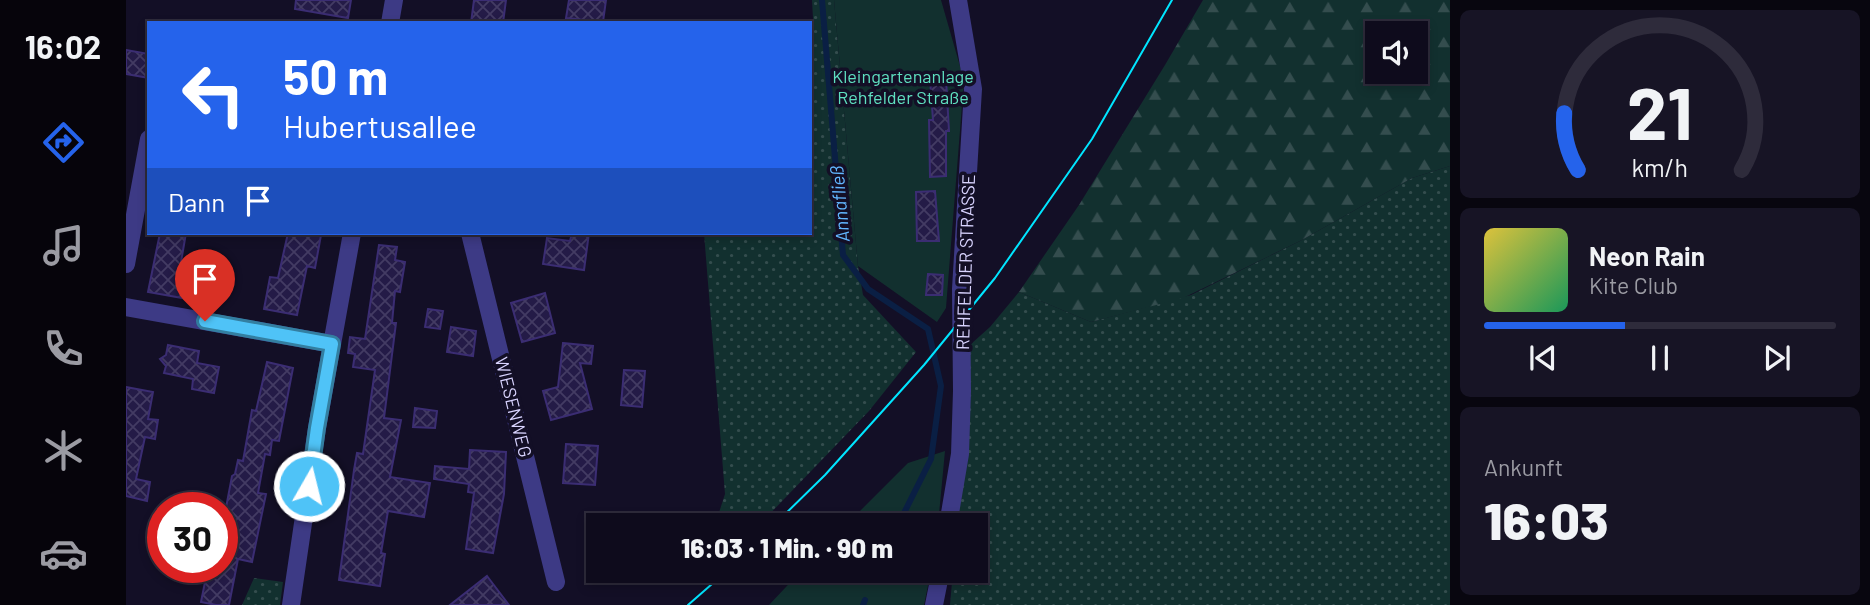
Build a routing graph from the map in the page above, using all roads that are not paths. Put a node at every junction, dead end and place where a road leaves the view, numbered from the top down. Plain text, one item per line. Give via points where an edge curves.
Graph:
1 (394, 0) edge
2 (958, 0) edge
3 (395, 21) edge
4 (147, 150) edge
5 (352, 235) edge
6 (470, 235) edge
7 (126, 264) edge
8 (126, 307) edge
9 (332, 344) junction
10 (950, 513) edge
11 (556, 582) dead end
12 (938, 583) edge
13 (291, 605) edge
14 (934, 605) edge

1 - 3 street
2 - 10 street, REHFELDER STRASSE via 973,89 961,289 960,454
4 - 7 street
5 - 9 street
6 - 11 street, WIESENWEG
8 - 9 street
9 - 13 street
12 - 14 street

